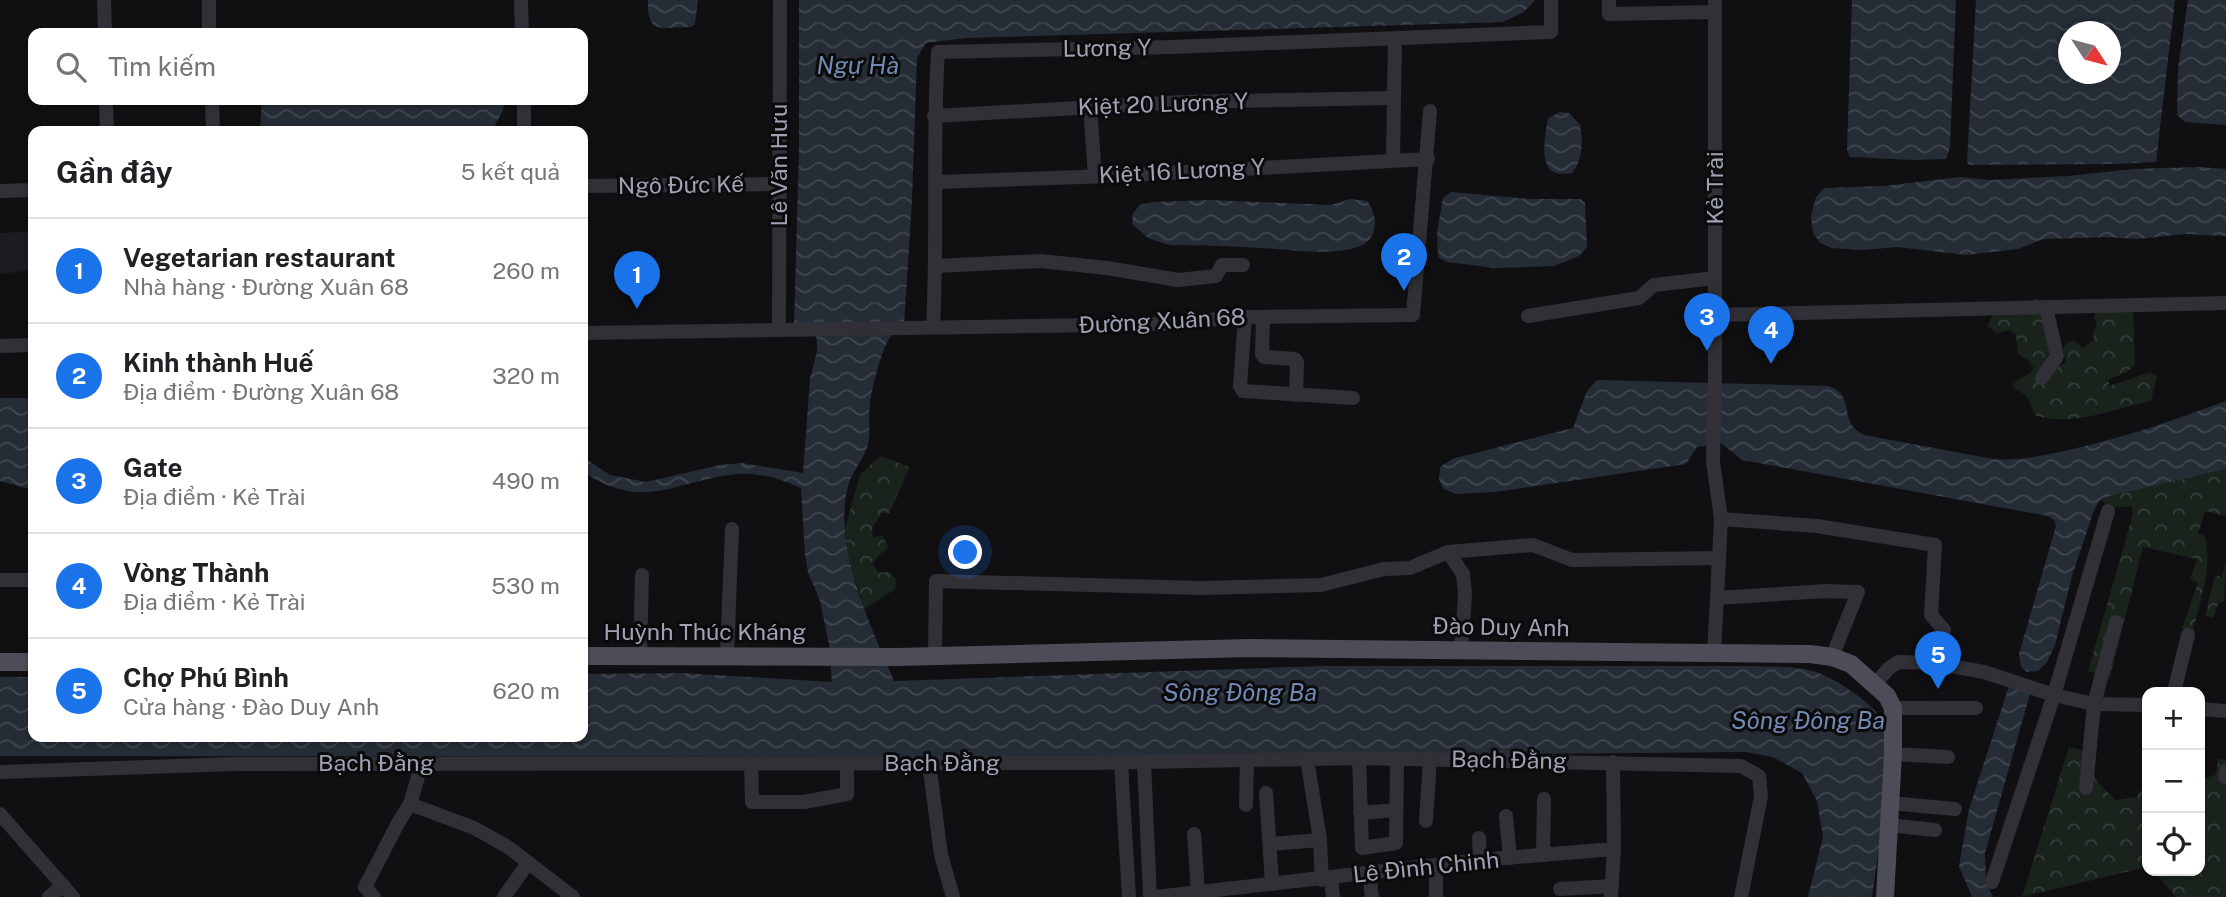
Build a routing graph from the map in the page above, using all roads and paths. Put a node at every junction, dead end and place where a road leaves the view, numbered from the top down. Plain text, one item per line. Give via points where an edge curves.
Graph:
1 (104, 0) edge
2 (209, 0) edge
3 (521, 0) edge
4 (780, 0) edge
5 (1551, 0) edge
6 (1609, 0) edge
7 (1715, 6) edge
8 (105, 28) edge
9 (209, 28) edge
10 (522, 28) edge
11 (1395, 39) junction
12 (1393, 98) junction
13 (106, 105) edge
14 (212, 105) edge
15 (524, 105) edge
16 (1090, 107) junction
17 (1430, 111) dead end
18 (934, 116) junction
19 (107, 126) edge
20 (213, 126) edge
21 (524, 126) edge
22 (1393, 159) junction
23 (1428, 159) junction
24 (1095, 176) junction
25 (936, 182) junction
26 (779, 184) junction
27 (588, 186) edge
28 (28, 190) edge
29 (0, 191) edge
30 (1243, 265) dead end
31 (937, 266) junction
32 (1715, 278) junction
33 (2226, 303) edge
34 (2046, 307) junction
35 (1768, 314) junction
36 (1715, 315) junction
37 (1528, 316) dead end
38 (1245, 317) junction
39 (1263, 317) junction
40 (933, 327) junction
41 (786, 330) junction
42 (588, 333) edge
43 (1768, 341) dead end
44 (28, 345) edge
45 (0, 346) edge
46 (2042, 378) dead end
47 (1296, 395) junction
48 (1353, 398) dead end
49 (2108, 511) dead end
50 (1721, 519) junction
51 (732, 529) dead end
52 (1448, 552) junction
53 (1719, 558) junction
54 (642, 575) dead end
55 (0, 580) edge
56 (28, 580) edge
57 (1717, 598) junction
58 (2116, 622) dead end
59 (2188, 635) dead end
60 (1461, 650) junction
61 (1714, 654) junction
62 (727, 655) junction
63 (588, 656) edge
64 (639, 656) junction
65 (935, 656) junction
66 (897, 657) joint
67 (1832, 657) junction
68 (0, 662) edge
69 (28, 662) edge
70 (1935, 663) junction
71 (1875, 684) junction
72 (2175, 687) edge
73 (2048, 693) junction
74 (2094, 704) junction
75 (2142, 705) edge
76 (1893, 708) junction
77 (1976, 708) dead end
78 (2205, 709) edge
79 (2226, 711) edge
80 (1893, 754) junction
81 (1948, 757) dead end
82 (1359, 758) junction
83 (1430, 758) junction
84 (1307, 759) junction
85 (1397, 759) junction
86 (1247, 760) junction
87 (1121, 762) junction
88 (1144, 762) junction
89 (1613, 762) junction
90 (422, 763) junction
91 (751, 763) junction
92 (847, 763) junction
93 (929, 763) junction
94 (2226, 771) edge
95 (0, 772) edge
96 (2225, 777) edge
97 (2086, 788) dead end
98 (1266, 793) dead end
99 (1544, 799) dead end
100 (1890, 803) junction
101 (410, 804) junction
102 (1246, 805) dead end
103 (1955, 809) dead end
104 (1396, 810) junction
105 (1360, 813) junction
106 (0, 814) edge
107 (1506, 816) dead end
108 (1426, 821) dead end
109 (1888, 825) junction
110 (1935, 830) dead end
111 (1194, 834) dead end
112 (1479, 838) dead end
113 (1320, 840) junction
114 (1270, 844) junction
115 (1614, 849) junction
116 (1543, 855) junction
117 (1510, 858) junction
118 (1480, 860) junction
119 (1443, 861) junction
120 (528, 863) junction
121 (1369, 874) junction
122 (1327, 879) junction
123 (1992, 882) dead end
124 (1272, 883) junction
125 (63, 886) junction
126 (1560, 889) dead end
127 (1611, 891) edge
128 (1235, 893) edge
129 (1192, 894) edge
130 (49, 897) edge
131 (73, 897) edge
132 (374, 897) edge
133 (504, 897) edge
134 (573, 897) edge
135 (953, 897) edge
136 (1129, 897) edge
137 (1152, 897) edge
138 (1333, 897) edge
139 (1372, 897) edge
140 (1436, 897) edge
141 (1741, 897) edge
142 (1885, 897) edge

1 - 8 street
2 - 9 street
3 - 10 street
4 - 26 street, Lê Văn Hưu
5 - 11 street, Lương Y via 1551,32
6 - 7 street via 1609,14
7 - 32 street, Kẻ Trài
11 - 12 street
11 - 18 street, Lương Y via 938,52
12 - 16 street, Kiệt 20 Lương Y
12 - 22 street
13 - 19 street
14 - 20 street
15 - 21 street
16 - 18 street, Kiệt 20 Lương Y
16 - 24 street
17 - 23 street
18 - 25 street, Lương Y
22 - 23 street, Kiệt 16 Lương Y
22 - 24 street, Kiệt 16 Lương Y
23 - 39 street, Đường Xuân 68 via 1413,315
24 - 25 street, Kiệt 16 Lương Y
25 - 31 street, Lương Y
26 - 27 street, Ngô Đức Kế
26 - 41 street, Lê Văn Hưu
28 - 29 street
30 - 31 street via 1222,265 1216,276 1178,280 1041,261
31 - 40 street, Lương Y
32 - 36 street, Kẻ Trài
32 - 37 street via 1654,285 1639,298
33 - 34 street
34 - 35 street
34 - 46 street via 2057,356
35 - 36 street
35 - 43 street
36 - 50 street, Kẻ Trài via 1713,461
38 - 39 street, Đường Xuân 68
38 - 40 street, Đường Xuân 68 via 1160,324
38 - 47 street via 1240,387 1249,393
39 - 47 street via 1262,354 1295,359
40 - 41 street, Đường Xuân 68
41 - 42 street
44 - 45 street
47 - 48 street
49 - 73 street
50 - 53 street
50 - 70 street via 1817,526 1935,545 1931,615 1944,629
51 - 62 street
52 - 53 street via 1533,545 1572,560
52 - 60 street via 1463,574
52 - 65 street via 1410,568 1384,569 1321,585 1201,588 936,582
53 - 57 street
54 - 64 street
55 - 56 street
57 - 61 street
57 - 67 street via 1858,592
58 - 74 street
59 - 72 street
60 - 61 main road, Đào Duy Anh
60 - 65 main road, Đào Duy Anh via 1249,648
61 - 67 main road, Đào Duy Anh
62 - 64 main road, Huỳnh Thúc Kháng
62 - 66 main road, Huỳnh Thúc Kháng
63 - 64 main road, Huỳnh Thúc Kháng
65 - 66 main road, Đào Duy Anh
67 - 71 main road, Đào Duy Anh via 1851,664
68 - 69 main road
70 - 71 street via 1898,662
70 - 73 street via 1984,672
71 - 76 main road, Đào Duy Anh
73 - 74 street
73 - 123 street
74 - 75 street
74 - 97 street
76 - 77 street
76 - 80 main road
78 - 79 street
80 - 81 street
80 - 100 main road
82 - 84 street, Bạch Đằng
82 - 85 street, Bạch Đằng
82 - 105 street
83 - 85 street, Bạch Đằng
83 - 89 street, Bạch Đằng
83 - 108 street
84 - 86 street, Bạch Đằng
84 - 113 street
85 - 104 street
86 - 88 street, Bạch Đằng
86 - 102 street
87 - 88 street, Bạch Đằng
87 - 93 street, Bạch Đằng
87 - 136 street
88 - 137 street, Lê Đình Chinh
89 - 115 street
89 - 141 street, Bạch Đằng via 1741,766 1759,776 1761,796
90 - 91 street, Bạch Đằng
90 - 95 street, Bạch Đằng
90 - 101 street
91 - 92 street, Bạch Đằng
91 - 92 street via 752,802 804,802 847,794
92 - 93 street, Bạch Đằng
93 - 135 street via 941,855
94 - 96 street
98 - 114 street
99 - 116 street
100 - 103 street
100 - 109 main road
101 - 120 street via 474,828
101 - 132 street via 366,887
104 - 105 street
104 - 105 street via 1396,843 1362,848
106 - 125 street
107 - 117 street
109 - 110 street
109 - 142 main road
111 - 129 street
112 - 118 street
113 - 114 street
113 - 122 street
114 - 124 street
115 - 116 street, Lê Đình Chinh
115 - 127 street
116 - 117 street, Lê Đình Chinh
117 - 118 street, Lê Đình Chinh
118 - 119 street, Lê Đình Chinh
119 - 121 street, Lê Đình Chinh
119 - 140 street
120 - 133 street
120 - 134 street
121 - 122 street, Lê Đình Chinh
121 - 139 street
122 - 124 street, Lê Đình Chinh
122 - 138 street
124 - 128 street, Lê Đình Chinh
125 - 130 street
125 - 131 street
126 - 127 street
128 - 129 street, Lê Đình Chinh
129 - 137 street, Lê Đình Chinh

